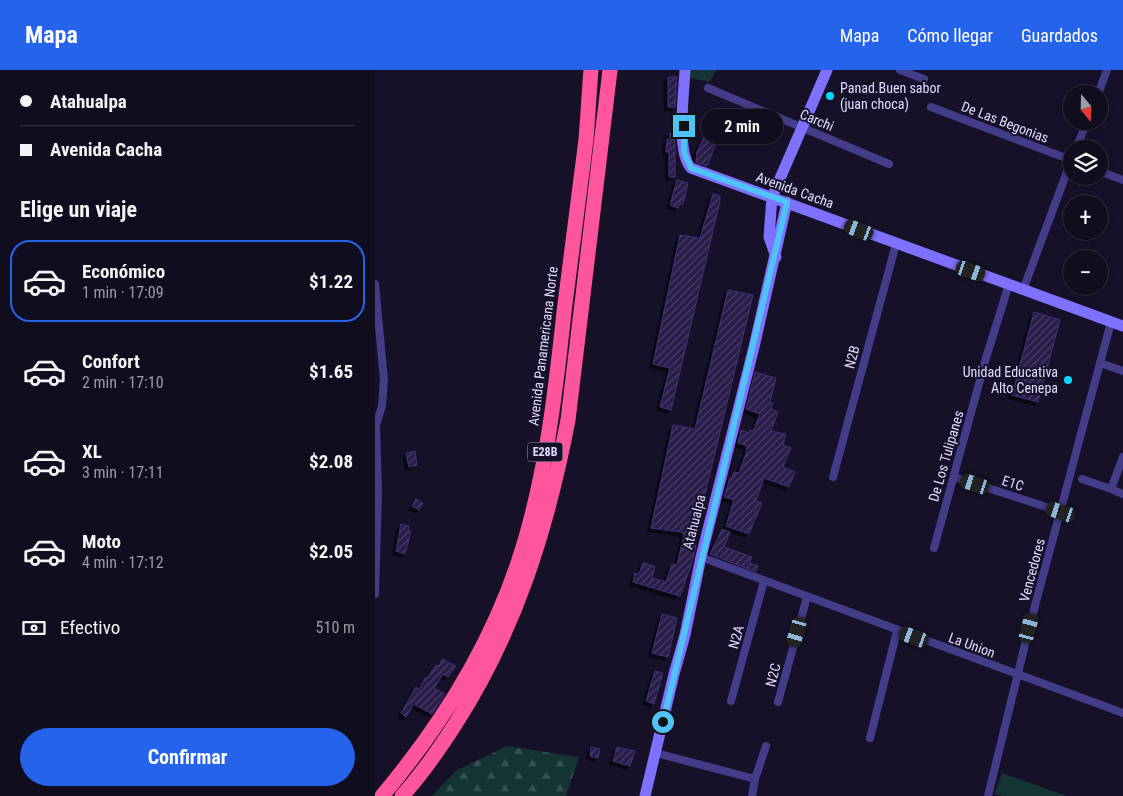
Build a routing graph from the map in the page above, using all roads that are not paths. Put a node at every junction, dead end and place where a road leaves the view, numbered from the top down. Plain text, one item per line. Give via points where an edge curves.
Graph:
1 (591, 70) edge
2 (609, 70) edge
3 (685, 70) edge
4 (827, 70) edge
5 (900, 70) edge
6 (1107, 70) edge
7 (924, 79) dead end
8 (1101, 85) edge
9 (708, 88) dead end
10 (931, 107) dead end
11 (802, 126) junction
12 (1063, 157) edge
13 (889, 164) dead end
14 (1108, 174) edge
15 (1123, 180) edge
16 (1063, 182) edge
17 (772, 197) junction
18 (787, 202) junction
19 (896, 244) junction
20 (776, 257) junction
21 (375, 284) edge
22 (1009, 284) junction
23 (1023, 290) junction
24 (1111, 322) junction
25 (1123, 326) edge
26 (1100, 363) junction
27 (1123, 371) edge
28 (379, 405) edge
29 (1123, 457) edge
30 (376, 476) edge
31 (833, 477) dead end
32 (957, 478) dead end
33 (1082, 478) dead end
34 (1111, 489) junction
35 (1123, 494) edge
36 (1061, 512) junction
37 (934, 548) dead end
38 (701, 558) junction
39 (764, 581) junction
40 (375, 594) edge
41 (807, 597) junction
42 (897, 631) junction
43 (1017, 674) junction
44 (731, 700) dead end
45 (778, 702) dead end
46 (1123, 713) edge
47 (870, 738) dead end
48 (766, 746) dead end
49 (656, 754) junction
50 (755, 779) junction
51 (382, 796) edge
52 (402, 796) edge
53 (645, 796) edge
54 (752, 796) edge
55 (988, 796) edge

1 - 51 highway, Avenida Panamericana Norte / E28B via 586,138 553,411 529,528 502,604 462,685 414,758
2 - 52 highway, E28B via 568,420 539,547 509,624 476,692 438,750
3 - 17 street, Avenida Cacha via 683,145 688,166
4 - 11 street, Atahualpa
5 - 7 street
6 - 8 street
9 - 11 street, Carchi
10 - 12 street, De Las Begonias
11 - 13 street, Carchi
11 - 17 street, Atahualpa
14 - 15 street
16 - 23 street
17 - 18 street, Avenida Cacha
17 - 20 street, Atahualpa via 769,238
18 - 19 street, Avenida Cacha
18 - 20 street, Atahualpa
19 - 22 street, Avenida Cacha
19 - 31 street, N2B
20 - 38 street, Atahualpa
21 - 28 street via 383,380
22 - 23 street, Avenida Cacha
22 - 37 street, De Los Tulipanes
23 - 24 street, Avenida Cacha
24 - 25 street, Avenida Cacha
24 - 26 street, Vencedores
26 - 27 street
26 - 36 street, Vencedores
28 - 30 street
29 - 34 street
30 - 40 street
32 - 36 street, E1C
33 - 34 street
34 - 35 street
36 - 43 street, Vencedores
38 - 39 street, La Union
38 - 49 street, Atahualpa
39 - 41 street, La Union
39 - 44 street, N2A
41 - 42 street, La Union
41 - 45 street, N2C
42 - 43 street, La Union
42 - 47 street
43 - 46 street, La Union
43 - 55 street, Vencedores
48 - 50 street
49 - 50 street
49 - 53 street, Atahualpa
50 - 54 street

